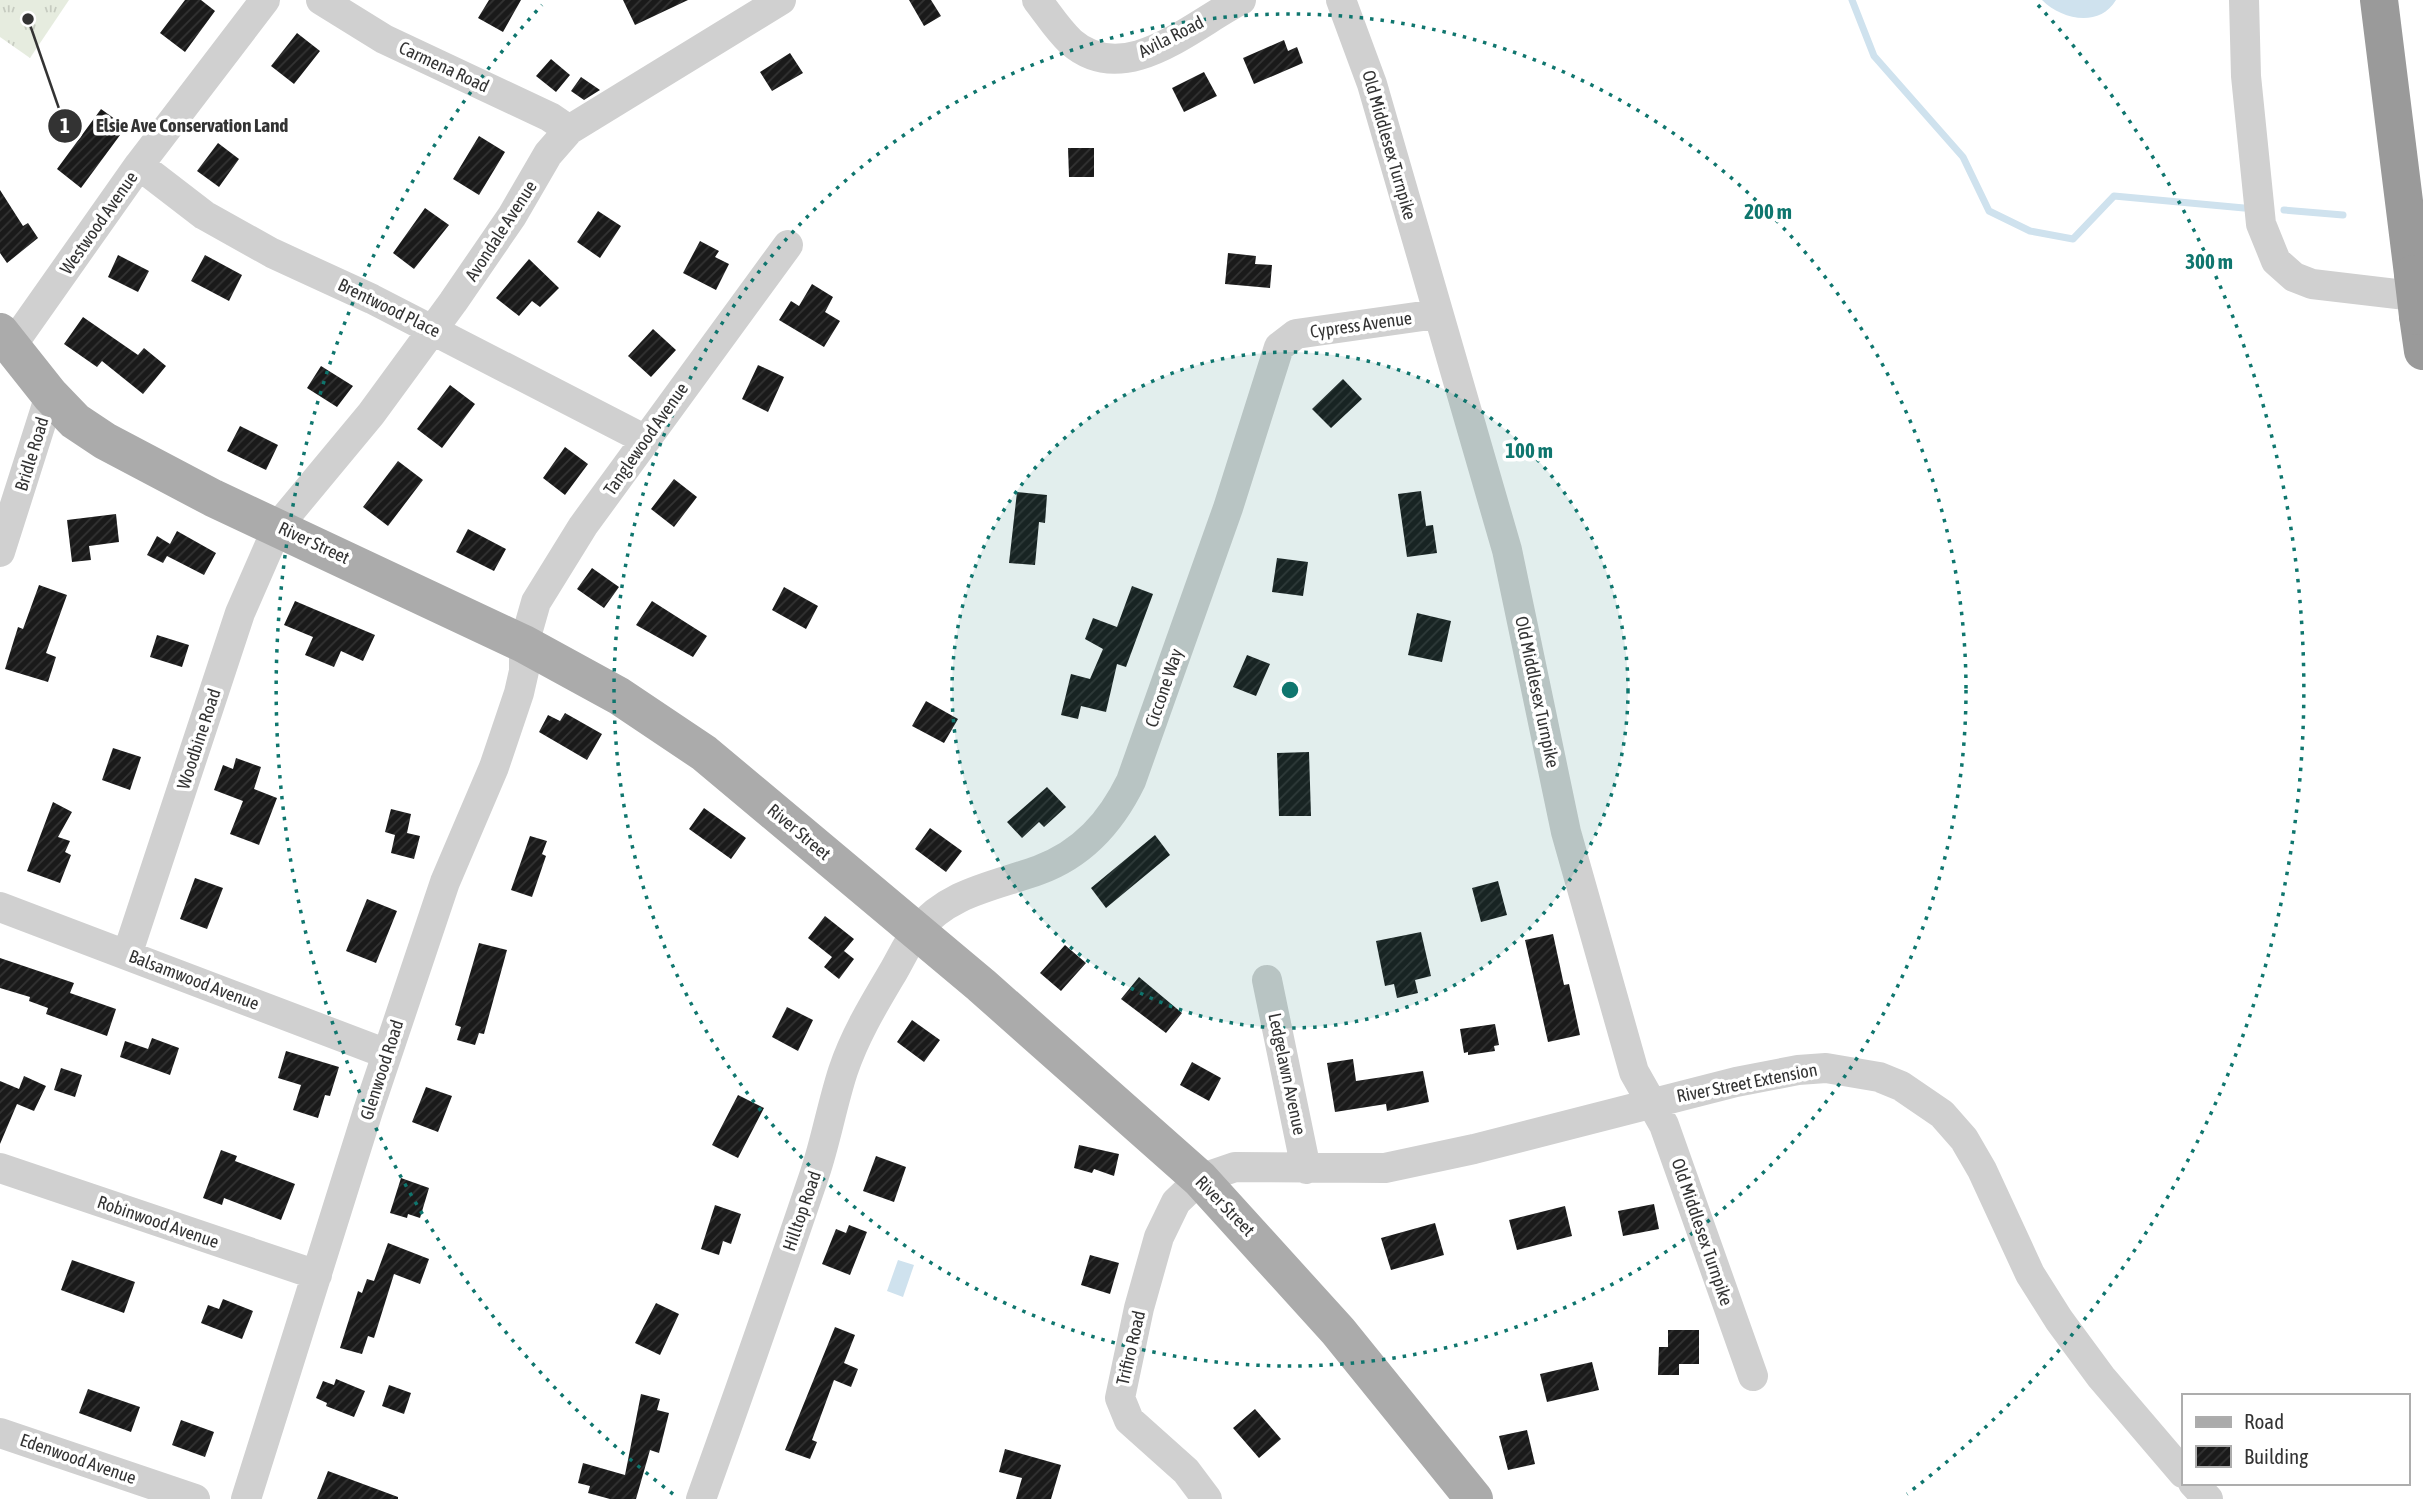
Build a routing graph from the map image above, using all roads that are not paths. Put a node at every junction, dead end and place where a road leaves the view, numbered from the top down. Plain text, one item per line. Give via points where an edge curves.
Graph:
1 (265, 0) edge
2 (321, 0) edge
3 (781, 0) edge
4 (1037, 0) edge
5 (1241, 0) edge
6 (1341, 0) edge
7 (2244, 0) edge
8 (2379, 0) edge
9 (569, 130) junction
10 (139, 165) junction
11 (788, 245) dead end
12 (2419, 309) edge
13 (1437, 314) junction
14 (433, 329) junction
15 (1285, 339) joint
16 (5, 340) edge
17 (50, 395) junction
18 (646, 440) junction
19 (10, 488) edge
20 (278, 526) junction
21 (0, 552) edge
22 (524, 644) junction
23 (0, 907) edge
24 (917, 931) junction
25 (127, 955) junction
26 (1267, 980) dead end
27 (387, 1054) junction
28 (1649, 1102) junction
29 (0, 1168) edge
30 (1306, 1169) junction
31 (1200, 1179) junction
32 (317, 1275) junction
33 (1753, 1376) dead end
34 (0, 1433) edge
35 (2182, 1471) edge
36 (2195, 1485) edge
37 (195, 1499) edge
38 (247, 1499) edge
39 (701, 1499) edge
40 (1207, 1499) edge
41 (1474, 1499) edge
42 (2208, 1499) edge

1 - 10 street, Westwood Avenue
2 - 9 street, Carmena Road via 384,39
3 - 9 street, Avondale Avenue
4 - 5 street, Avila Road via 1078,47 1119,60 1151,51
6 - 13 street, Old Middlesex Turnpike via 1372,84
7 - 12 street via 2246,76 2261,224 2276,261 2294,277 2312,284
8 - 12 highway
9 - 14 street, Avondale Avenue via 548,154 512,216
10 - 14 street, Brentwood Place via 205,215 272,253
10 - 16 street, Westwood Avenue
11 - 18 street, Tanglewood Avenue
13 - 15 street, Cypress Avenue
13 - 28 street, Old Middlesex Turnpike via 1507,550 1566,832 1634,1072
14 - 18 street, Brentwood Place
14 - 20 street, Avondale Avenue
15 - 24 street, Ciccone Way via 1274,359 1240,474 1150,729 1116,809 1081,847 1042,869 961,896 939,909
16 - 17 main road, River Street
17 - 19 street, Bridle Road
17 - 20 main road, River Street via 75,421 105,442
18 - 22 street, Tanglewood Avenue via 551,575 532,612
19 - 21 street, Bridle Road
20 - 22 main road, River Street
20 - 25 street, Woodbine Road via 240,613
22 - 24 main road, River Street via 619,696 704,753
22 - 27 street, Glenwood Road via 522,682 498,754 445,882
23 - 25 street, Balsamwood Avenue
24 - 31 main road, River Street
24 - 39 street, Hilltop Road via 852,1048 822,1150
25 - 27 street, Balsamwood Avenue
26 - 30 street, Ledgelawn Avenue
27 - 32 street, Glenwood Road
28 - 30 street, River Street Extension via 1416,1162 1385,1168
28 - 33 street, Old Middlesex Turnpike via 1664,1125
28 - 35 street, River Street Extension via 1826,1068 1880,1077 1922,1099 1964,1139 2030,1274 2059,1320
29 - 32 street, Robinwood Avenue
30 - 31 street, River Street Extension via 1235,1167
31 - 40 street, Trifiro Road via 1176,1202 1159,1237 1120,1398 1129,1420 1186,1471
31 - 41 main road, River Street via 1338,1331
32 - 38 street, Glenwood Road
34 - 37 street, Edenwood Avenue
36 - 42 street

